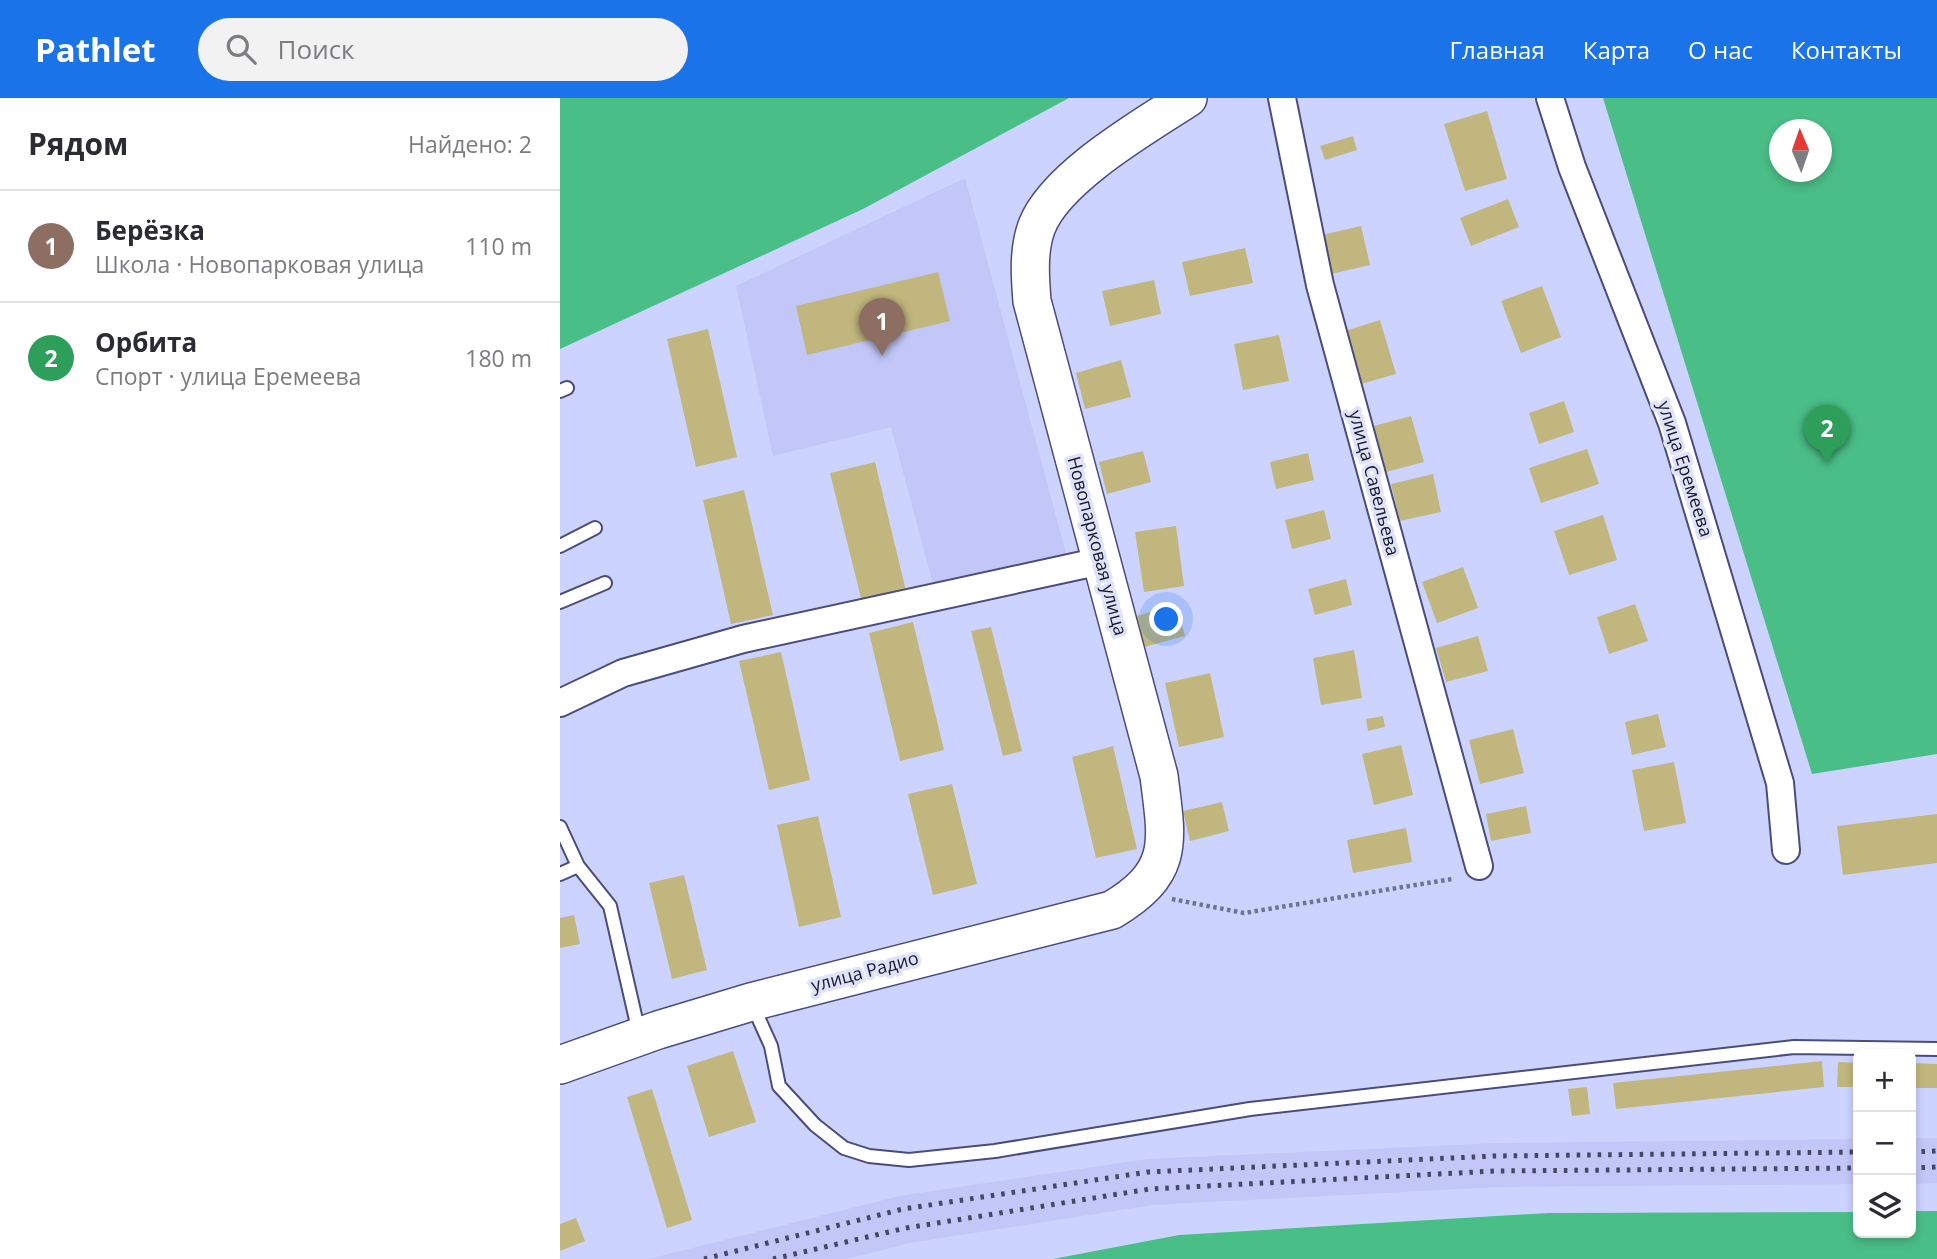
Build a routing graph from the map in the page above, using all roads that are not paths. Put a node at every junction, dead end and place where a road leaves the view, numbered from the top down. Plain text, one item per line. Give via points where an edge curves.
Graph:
1 (1188, 98) edge
2 (1282, 98) edge
3 (1550, 98) edge
4 (596, 528) dead end
5 (560, 545) edge
6 (1101, 561) junction
7 (605, 583) dead end
8 (560, 602) edge
9 (560, 703) edge
10 (560, 827) edge
11 (1786, 850) dead end
12 (578, 866) junction
13 (1479, 866) dead end
14 (560, 874) edge
15 (1149, 880) joint
16 (751, 1002) junction
17 (640, 1036) junction
18 (1937, 1049) edge
19 (560, 1065) edge

1 - 6 street, Новопарковая улица via 1076,177 1052,201 1037,226 1029,269 1032,301
2 - 13 street, улица Савельева via 1320,285
3 - 11 street, улица Еремеева via 1572,167 1672,423 1780,783
4 - 5 lane
6 - 9 street via 743,639 623,673
6 - 15 street, Новопарковая улица via 1159,776 1166,836
7 - 8 lane
10 - 12 lane
12 - 14 lane
12 - 17 lane via 610,906
15 - 16 street, улица Радио via 1112,909
16 - 17 street, улица Радио
16 - 18 lane via 771,1045 779,1086 815,1125 844,1148 909,1160 995,1151 1250,1110 1794,1048
17 - 19 street, улица Радио

